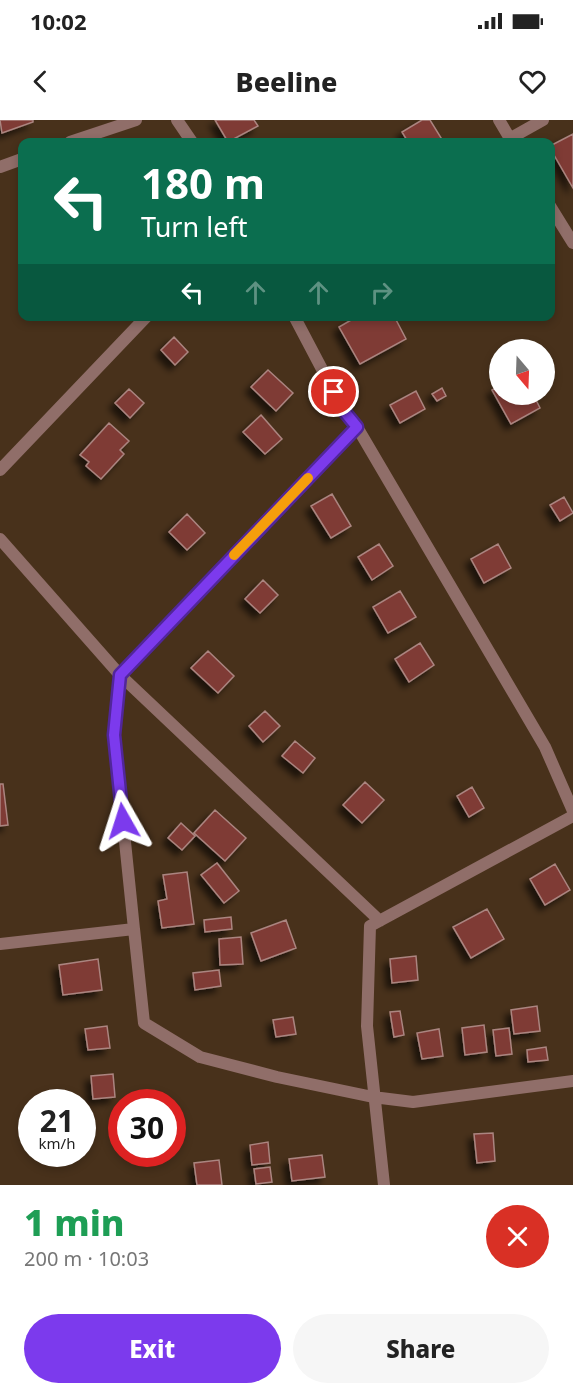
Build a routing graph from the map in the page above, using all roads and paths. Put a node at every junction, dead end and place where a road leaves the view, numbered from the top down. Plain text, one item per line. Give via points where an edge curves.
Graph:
1 (136, 120) edge
2 (177, 120) edge
3 (499, 120) edge
4 (543, 120) edge
5 (82, 138) edge
6 (189, 138) edge
7 (509, 138) edge
8 (516, 138) edge
9 (18, 160) edge
10 (0, 167) edge
11 (555, 214) edge
12 (573, 243) edge
13 (142, 321) edge
14 (297, 321) edge
15 (357, 427) junction
16 (0, 470) edge
17 (0, 539) edge
18 (120, 675) junction
19 (573, 811) edge
20 (573, 816) edge
21 (380, 921) junction
22 (134, 929) junction
23 (0, 944) edge
24 (573, 1081) edge
25 (373, 1097) junction
26 (384, 1185) edge

1 - 5 street
2 - 6 street
3 - 7 street
4 - 8 street
9 - 10 street
11 - 12 street
13 - 16 street
14 - 15 street via 344,411
15 - 18 street
15 - 19 street via 545,747
17 - 18 street
18 - 21 street
18 - 22 street via 114,735
20 - 21 street
21 - 25 street via 370,926 367,1026
22 - 23 street
22 - 25 street via 144,1023 200,1057
24 - 25 street via 413,1102
25 - 26 street

